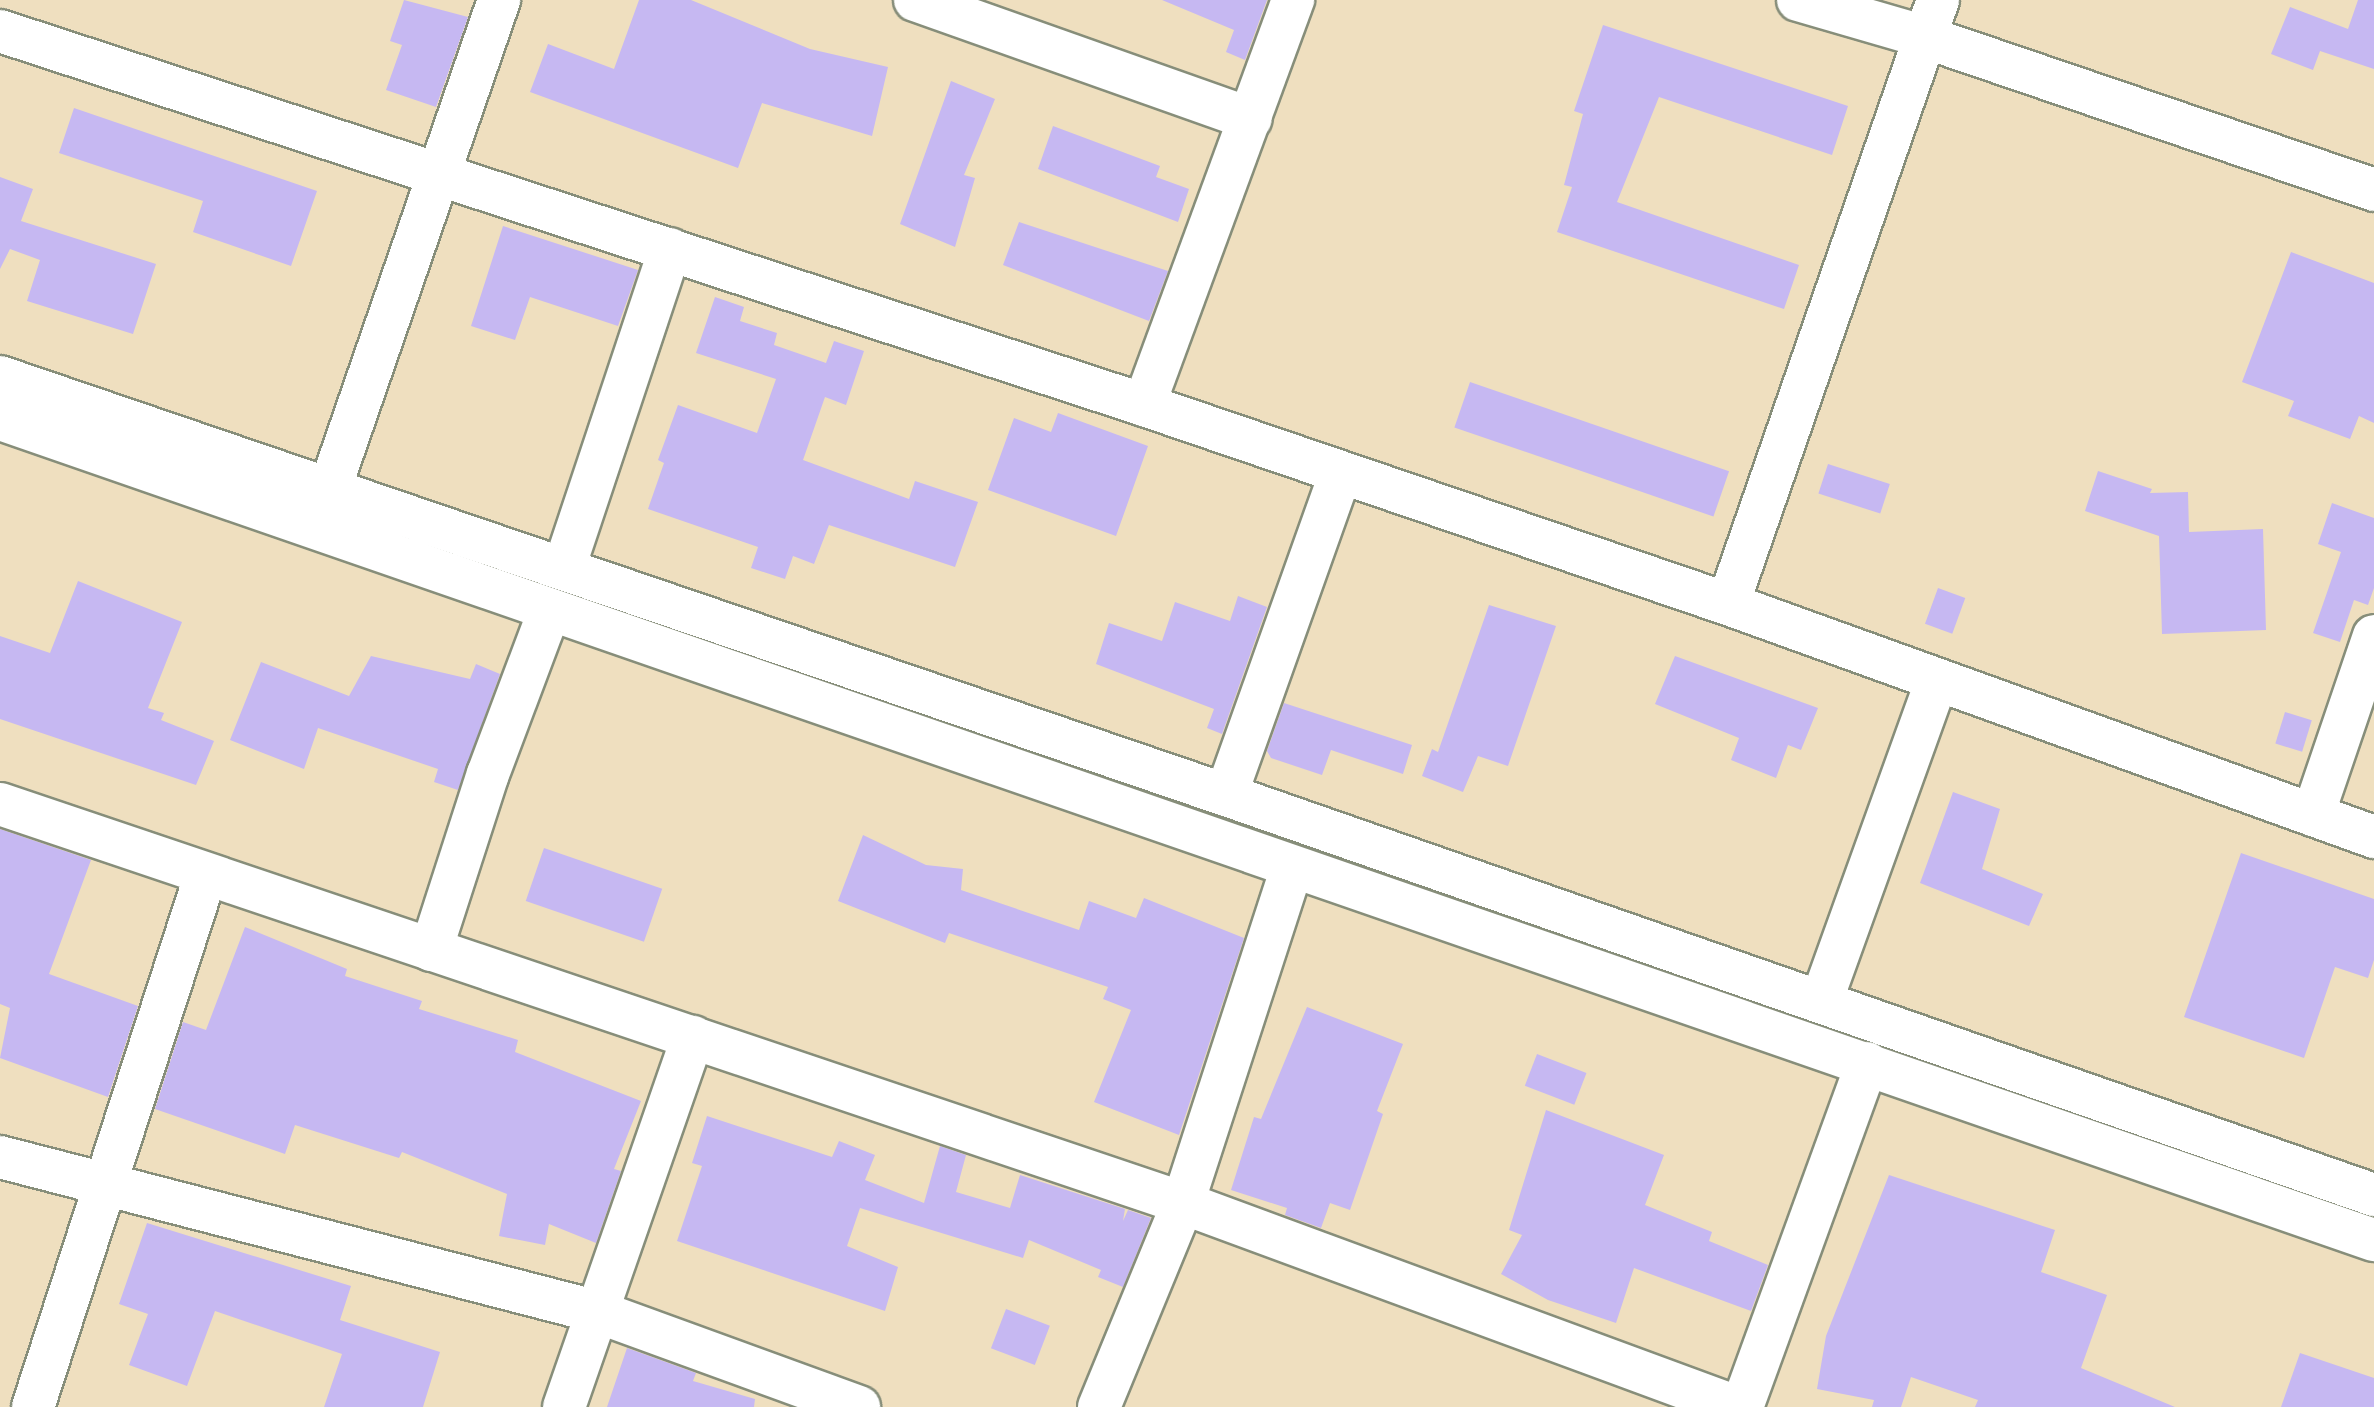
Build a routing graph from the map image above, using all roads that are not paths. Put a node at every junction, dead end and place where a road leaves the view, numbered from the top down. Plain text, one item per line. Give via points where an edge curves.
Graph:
1 (499, 0) edge
2 (915, 0) edge
3 (1293, 0) edge
4 (1798, 0) edge
5 (1932, 18) edge
6 (0, 31) edge
7 (1251, 119) junction
8 (441, 174) junction
9 (2374, 190) edge
10 (670, 249) junction
11 (0, 377) edge
12 (1144, 405) junction
13 (0, 419) edge
14 (1340, 474) junction
15 (329, 491) junction
16 (564, 568) junction
17 (1728, 604) junction
18 (549, 612) junction
19 (2374, 636) edge
20 (1936, 682) junction
21 (1226, 795) junction
22 (0, 804) edge
23 (2313, 815) junction
24 (2374, 837) edge
25 (1292, 868) junction
26 (206, 874) junction
27 (431, 950) junction
28 (1821, 1002) junction
29 (693, 1037) junction
30 (1867, 1063) junction
31 (0, 1157) edge
32 (104, 1187) junction
33 (2374, 1195) edge
34 (1183, 1203) junction
35 (2374, 1240) edge
36 (598, 1312) junction
37 (33, 1407) edge
38 (564, 1407) edge
39 (859, 1407) edge
40 (1099, 1407) edge
41 (1740, 1407) edge

1 - 8 street
2 - 7 street
3 - 7 street
4 - 5 street
5 - 9 street
5 - 17 street
6 - 8 street
7 - 12 street
8 - 10 street
8 - 15 street
10 - 12 street
10 - 16 street
11 - 15 street
12 - 14 street
13 - 18 street
14 - 17 street
14 - 21 street
15 - 16 street
16 - 21 street
17 - 20 street
18 - 25 street
18 - 27 street via 488,774
19 - 23 street
20 - 23 street
20 - 28 street
21 - 28 street
22 - 26 street
23 - 24 street
25 - 30 street
25 - 34 street
26 - 27 street
26 - 32 street
27 - 29 street
28 - 33 street
29 - 34 street
29 - 36 street
30 - 35 street
30 - 41 street
31 - 32 street
32 - 36 street
32 - 37 street
34 - 40 street
34 - 41 street
36 - 38 street
36 - 39 street

